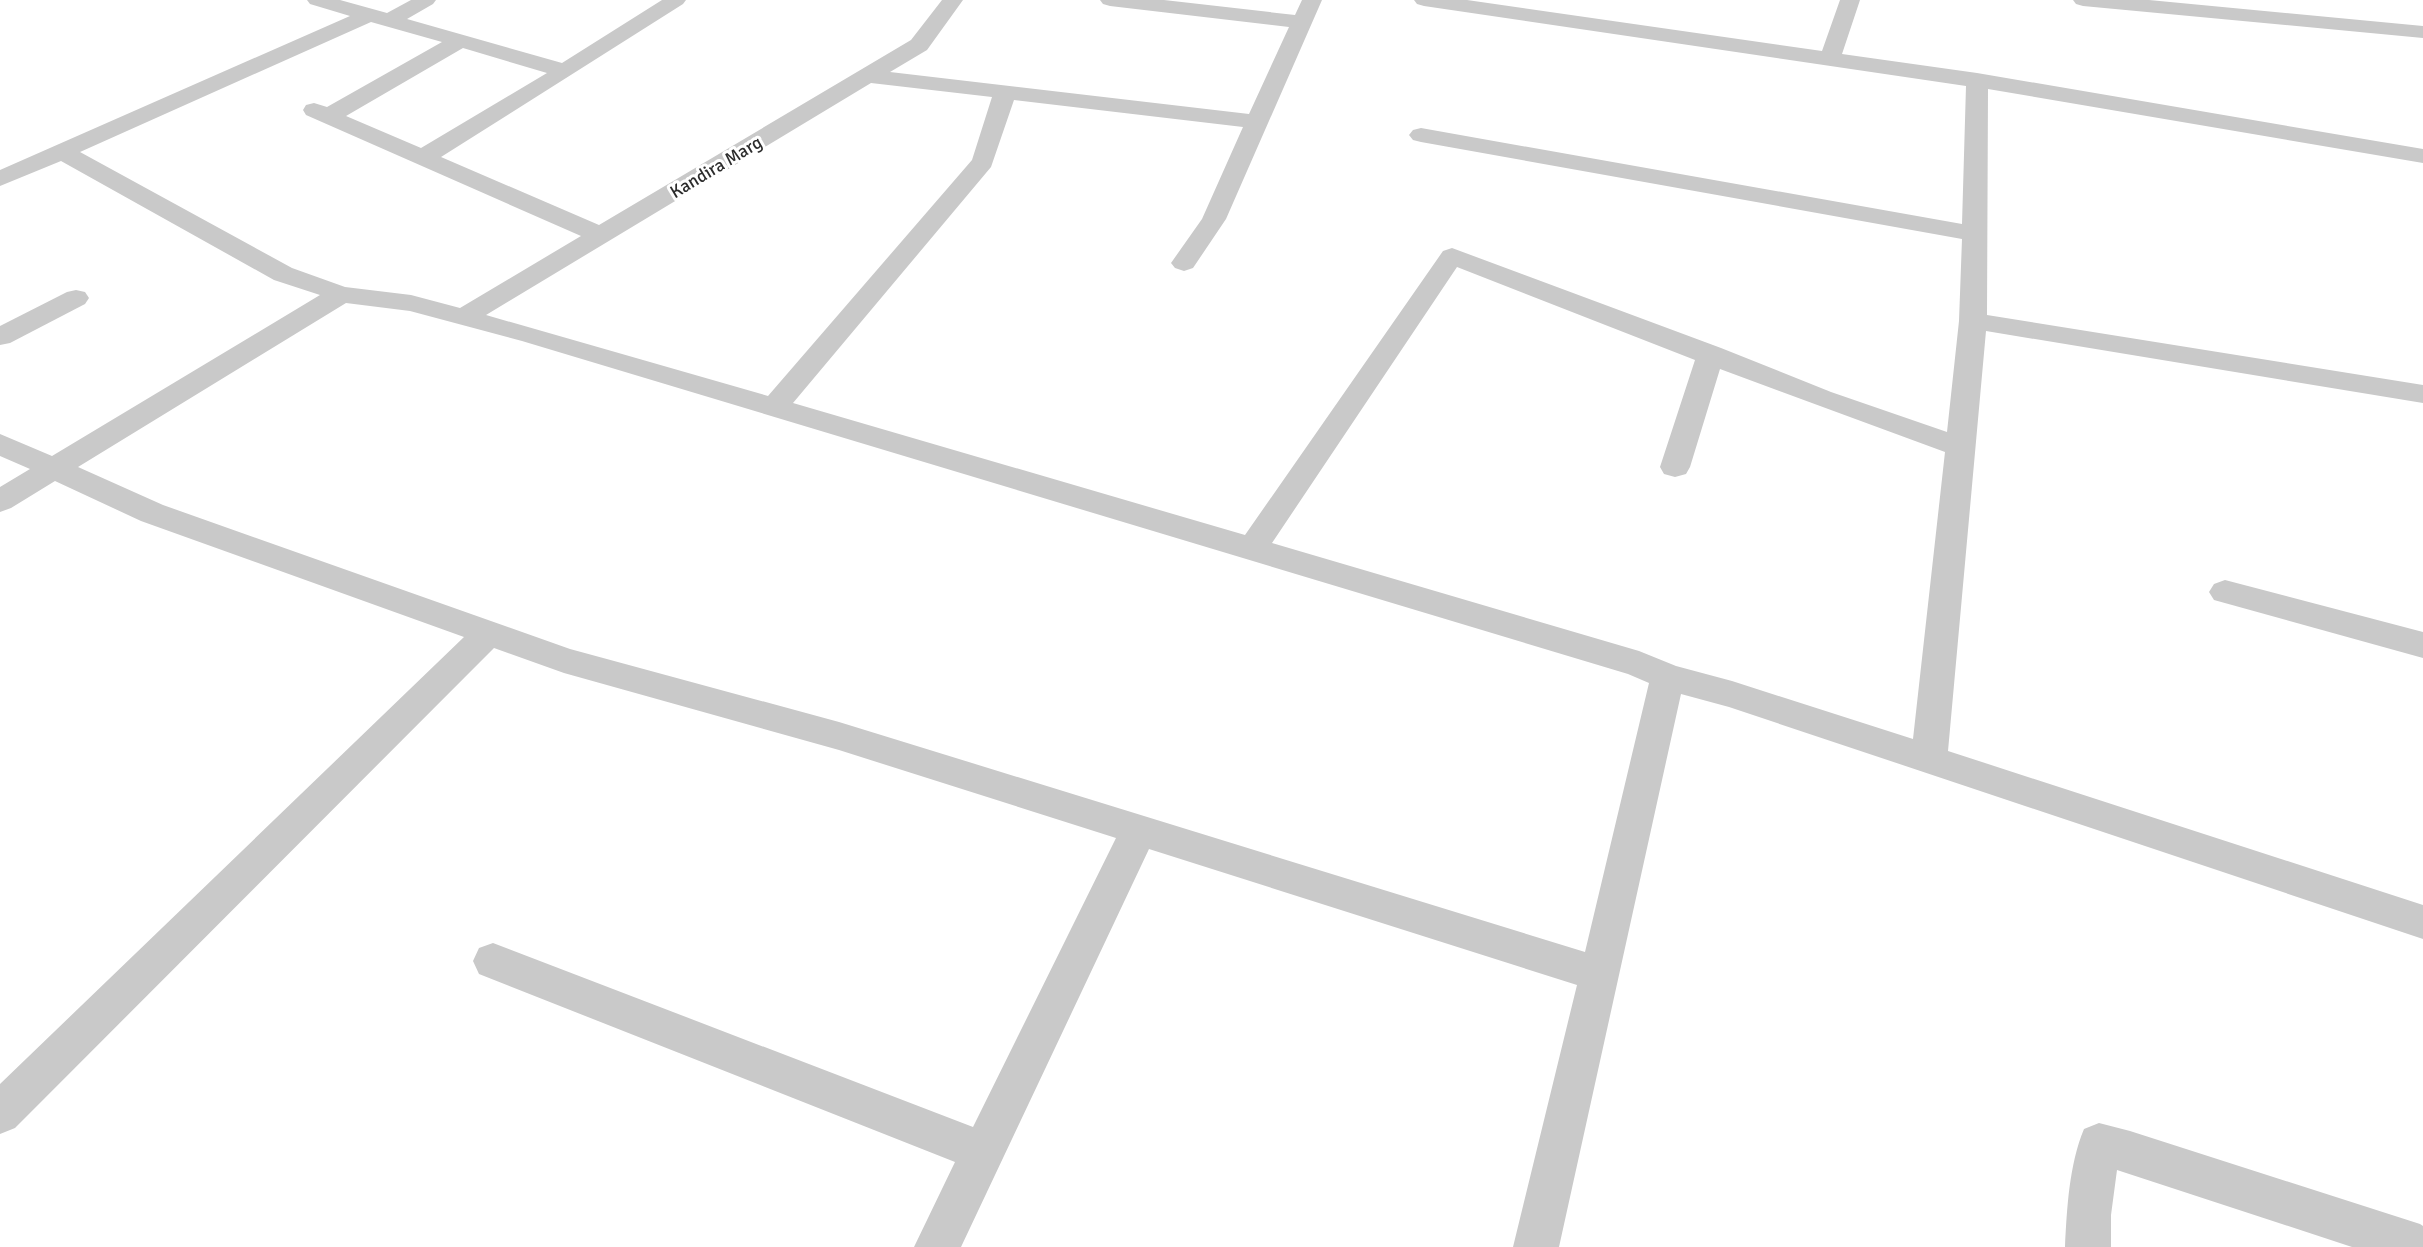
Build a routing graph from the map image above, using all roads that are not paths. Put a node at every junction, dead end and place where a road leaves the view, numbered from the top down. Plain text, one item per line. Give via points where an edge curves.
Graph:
1 (317, 0) edge
2 (426, 0) edge
3 (676, 0) edge
4 (953, 0) edge
5 (1110, 0) edge
6 (1311, 0) edge
7 (1424, 0) edge
8 (1850, 0) edge
9 (2083, 0) edge
10 (2246, 8) edge
11 (380, 18) junction
12 (1302, 22) junction
13 (2423, 32) edge
14 (460, 41) junction
15 (1830, 59) junction
16 (565, 71) junction
17 (868, 76) junction
18 (1977, 80) junction
19 (1005, 92) junction
20 (1257, 122) junction
21 (1421, 135) dead end
22 (62, 151) junction
23 (2423, 156) edge
24 (422, 158) junction
25 (0, 179) edge
26 (1974, 234) junction
27 (600, 235) junction
28 (1184, 263) dead end
29 (341, 294) junction
30 (76, 298) dead end
31 (463, 317) junction
32 (1973, 321) junction
33 (0, 337) edge
34 (1711, 354) junction
35 (2423, 394) edge
36 (774, 407) junction
37 (0, 444) edge
38 (1960, 447) junction
39 (1675, 466) dead end
40 (56, 468) junction
41 (0, 501) edge
42 (1252, 549) junction
43 (2225, 592) dead end
44 (489, 633) junction
45 (2423, 645) edge
46 (1668, 677) junction
47 (1929, 759) junction
48 (1139, 830) junction
49 (2423, 922) edge
50 (493, 961) dead end
51 (1599, 974) junction
52 (0, 1113) edge
53 (983, 1152) junction
54 (938, 1247) edge
55 (1536, 1247) edge
56 (2088, 1247) edge
57 (2420, 1247) edge

1 - 11 street
2 - 11 street
3 - 16 street
4 - 17 street, Kandira Marg via 919,45
5 - 12 street
6 - 12 street
7 - 15 street
8 - 15 street
9 - 10 street
10 - 13 street
11 - 14 street
11 - 22 street
12 - 20 street
14 - 16 street
14 - 24 street via 322,113
15 - 18 street
16 - 24 street
17 - 19 street
17 - 27 street, Kandira Marg
18 - 23 street
18 - 26 street
19 - 20 street
19 - 36 street via 983,162
20 - 28 street via 1214,219
21 - 26 street
22 - 25 street
22 - 29 street via 283,274
24 - 27 street
26 - 32 street
27 - 31 street, Kandira Marg
29 - 31 street via 411,303
29 - 40 street
30 - 33 street
31 - 36 street
32 - 35 street
32 - 38 street
34 - 38 street
34 - 39 street
34 - 42 street via 1452,256
36 - 42 street
37 - 40 street
38 - 47 street
40 - 41 street
40 - 44 street via 152,513
42 - 46 street via 1639,664
43 - 45 street
44 - 48 street via 564,660 839,736
44 - 52 street
46 - 47 street
46 - 51 street
47 - 49 street
48 - 51 street
48 - 53 street
50 - 53 street
51 - 55 street
53 - 54 street
56 - 57 street via 2088,1215 2099,1144

